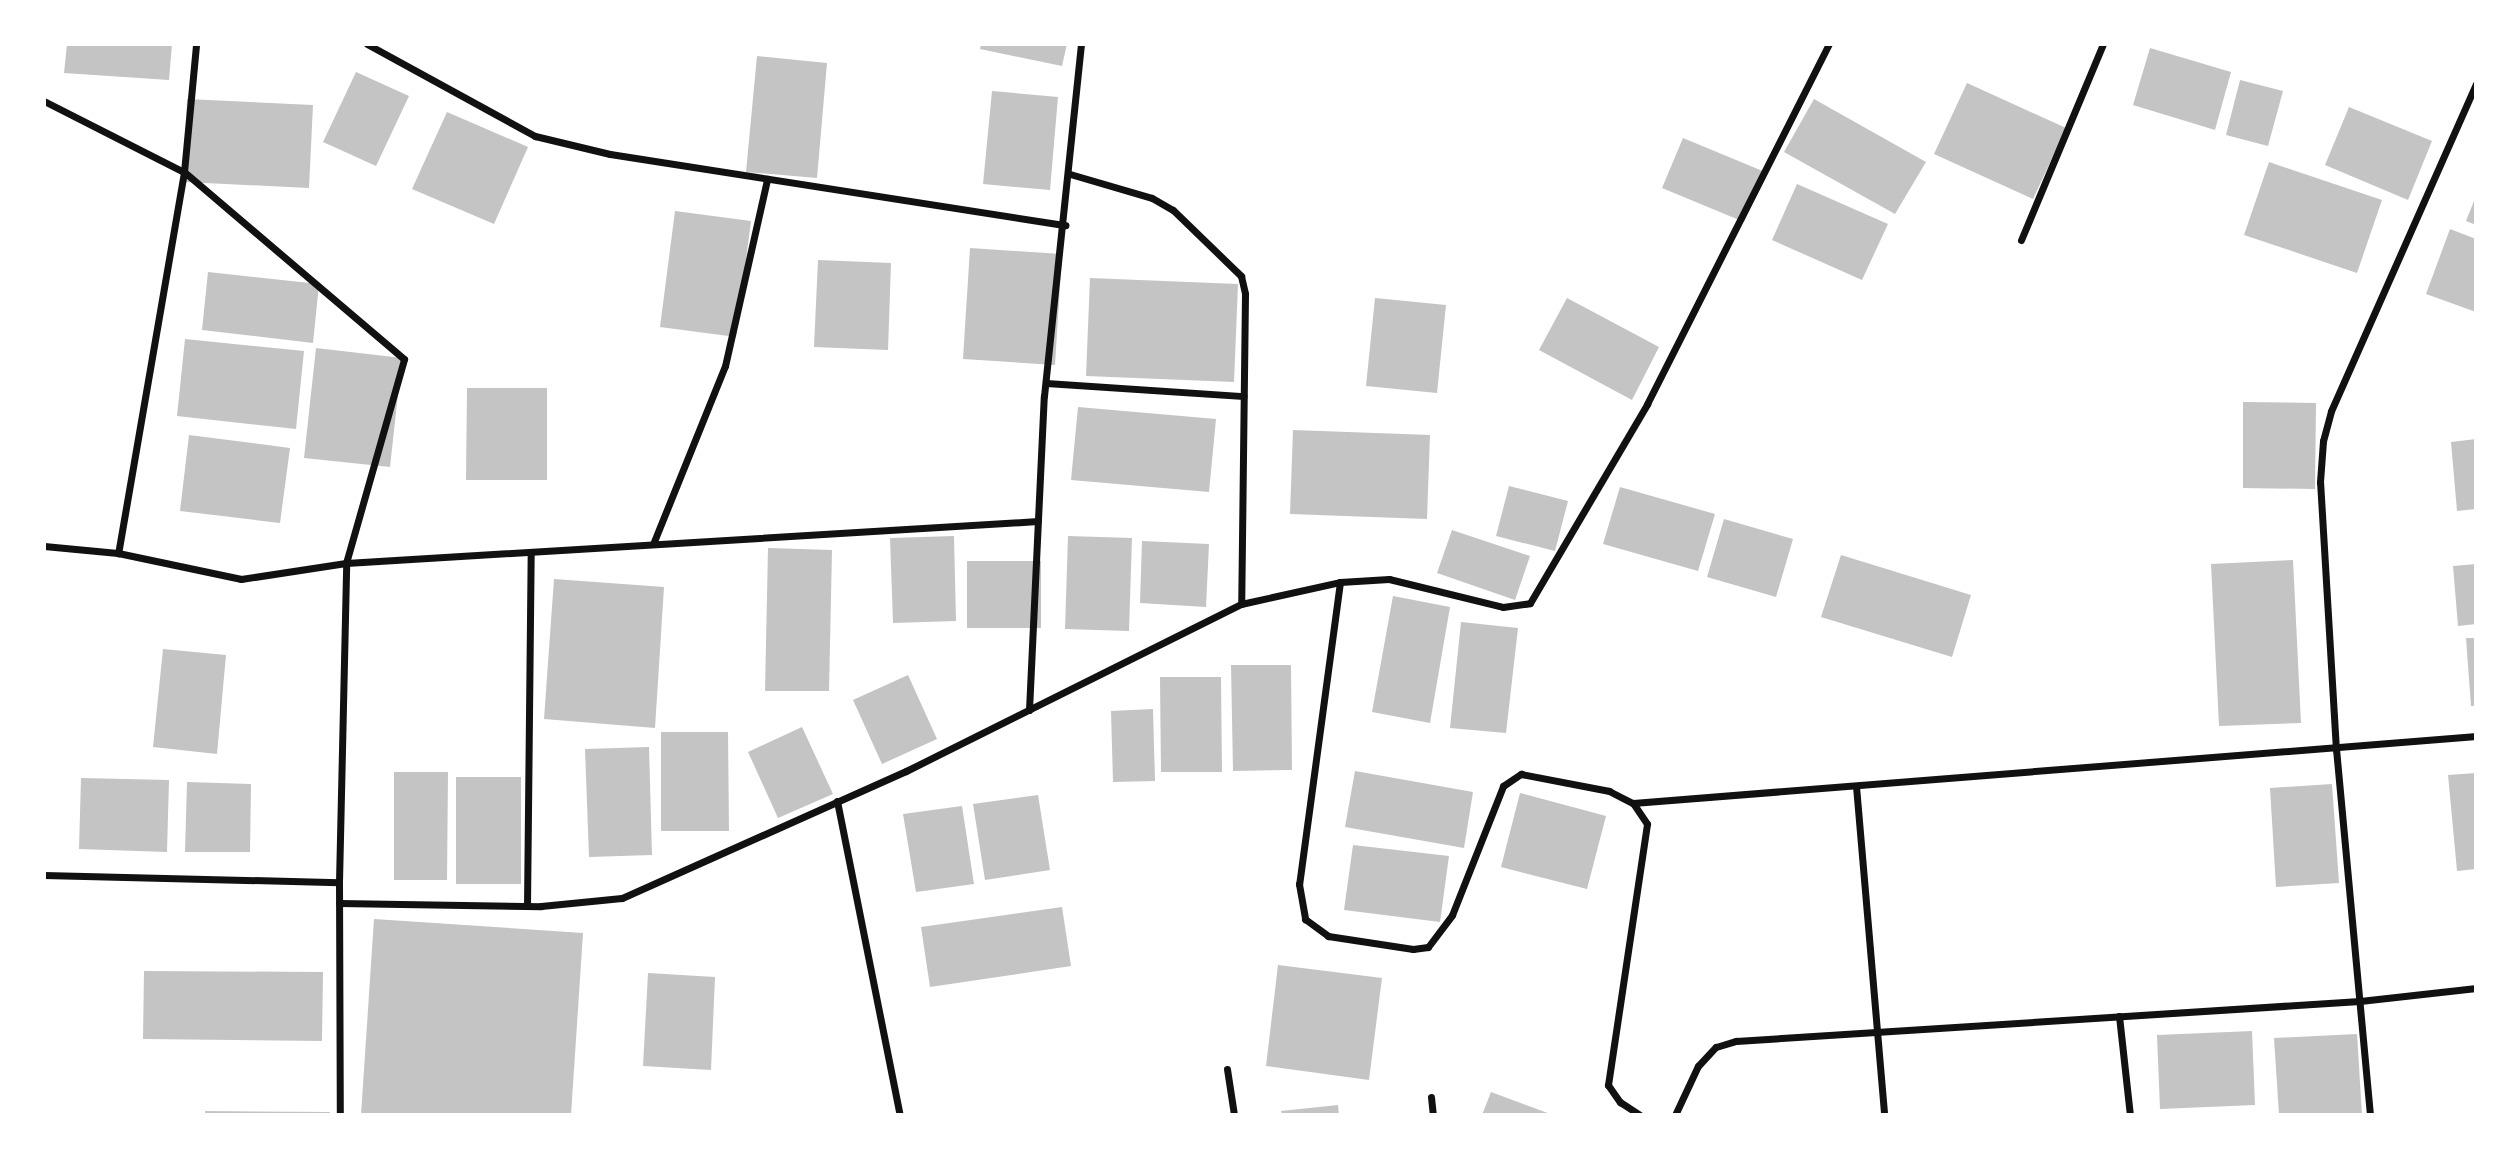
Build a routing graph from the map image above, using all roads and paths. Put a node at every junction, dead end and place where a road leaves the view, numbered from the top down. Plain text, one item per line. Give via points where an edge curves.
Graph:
1 (196, 44) edge
2 (367, 44) edge
3 (1081, 44) edge
4 (1829, 44) edge
5 (2103, 44) edge
6 (2476, 84) edge
7 (44, 101) edge
8 (184, 172) junction
9 (1070, 174) junction
10 (767, 178) junction
11 (1065, 225) junction
12 (2021, 240) dead end
13 (1046, 383) junction
14 (1244, 396) junction
15 (1038, 521) junction
16 (653, 544) junction
17 (44, 546) edge
18 (531, 552) junction
19 (118, 553) junction
20 (346, 563) junction
21 (1340, 582) junction
22 (1241, 604) junction
23 (1030, 710) junction
24 (2476, 736) edge
25 (2336, 750) junction
26 (1856, 786) junction
27 (837, 801) junction
28 (1633, 803) junction
29 (44, 874) edge
30 (339, 882) junction
31 (339, 903) junction
32 (527, 906) junction
33 (2476, 988) edge
34 (2360, 1001) junction
35 (2119, 1016) junction
36 (1879, 1031) junction
37 (1227, 1069) dead end
38 (1431, 1097) dead end
39 (340, 1115) edge
40 (900, 1115) edge
41 (1234, 1115) edge
42 (1433, 1115) edge
43 (1640, 1115) edge
44 (1675, 1115) edge
45 (1884, 1115) edge
46 (2130, 1115) edge
47 (2370, 1115) edge

1 - 8 street
2 - 10 street via 535,136 610,154
3 - 9 street
4 - 21 street via 1647,404 1537,596 1530,603 1503,607 1402,581
5 - 12 street
6 - 25 street via 2337,398 2323,441 2320,482
7 - 8 street
8 - 19 street
8 - 20 street via 404,359
9 - 11 street
9 - 14 street via 1152,198 1173,210 1230,261 1241,276 1245,294
10 - 11 street
10 - 16 street via 725,366
11 - 13 street
13 - 14 street
13 - 15 street
14 - 22 street
15 - 16 street
15 - 23 street
16 - 18 street
17 - 19 street
18 - 20 street
18 - 32 street
19 - 20 street via 241,579
20 - 30 street
21 - 22 street
21 - 28 street via 1299,884 1305,919 1328,936 1413,949 1428,947 1452,915 1503,786 1521,774 1609,791
22 - 23 street
23 - 27 street
24 - 25 street
25 - 26 street
25 - 34 street
26 - 28 street
26 - 36 street
27 - 32 street via 622,898
27 - 40 street
28 - 43 street via 1647,824 1608,1085
29 - 30 street
30 - 31 street
31 - 32 street
31 - 39 street
33 - 34 street
34 - 35 street
34 - 47 street
35 - 36 street
35 - 46 street
36 - 44 street via 1736,1041 1716,1047 1698,1066
36 - 45 street
37 - 41 street
38 - 42 street

